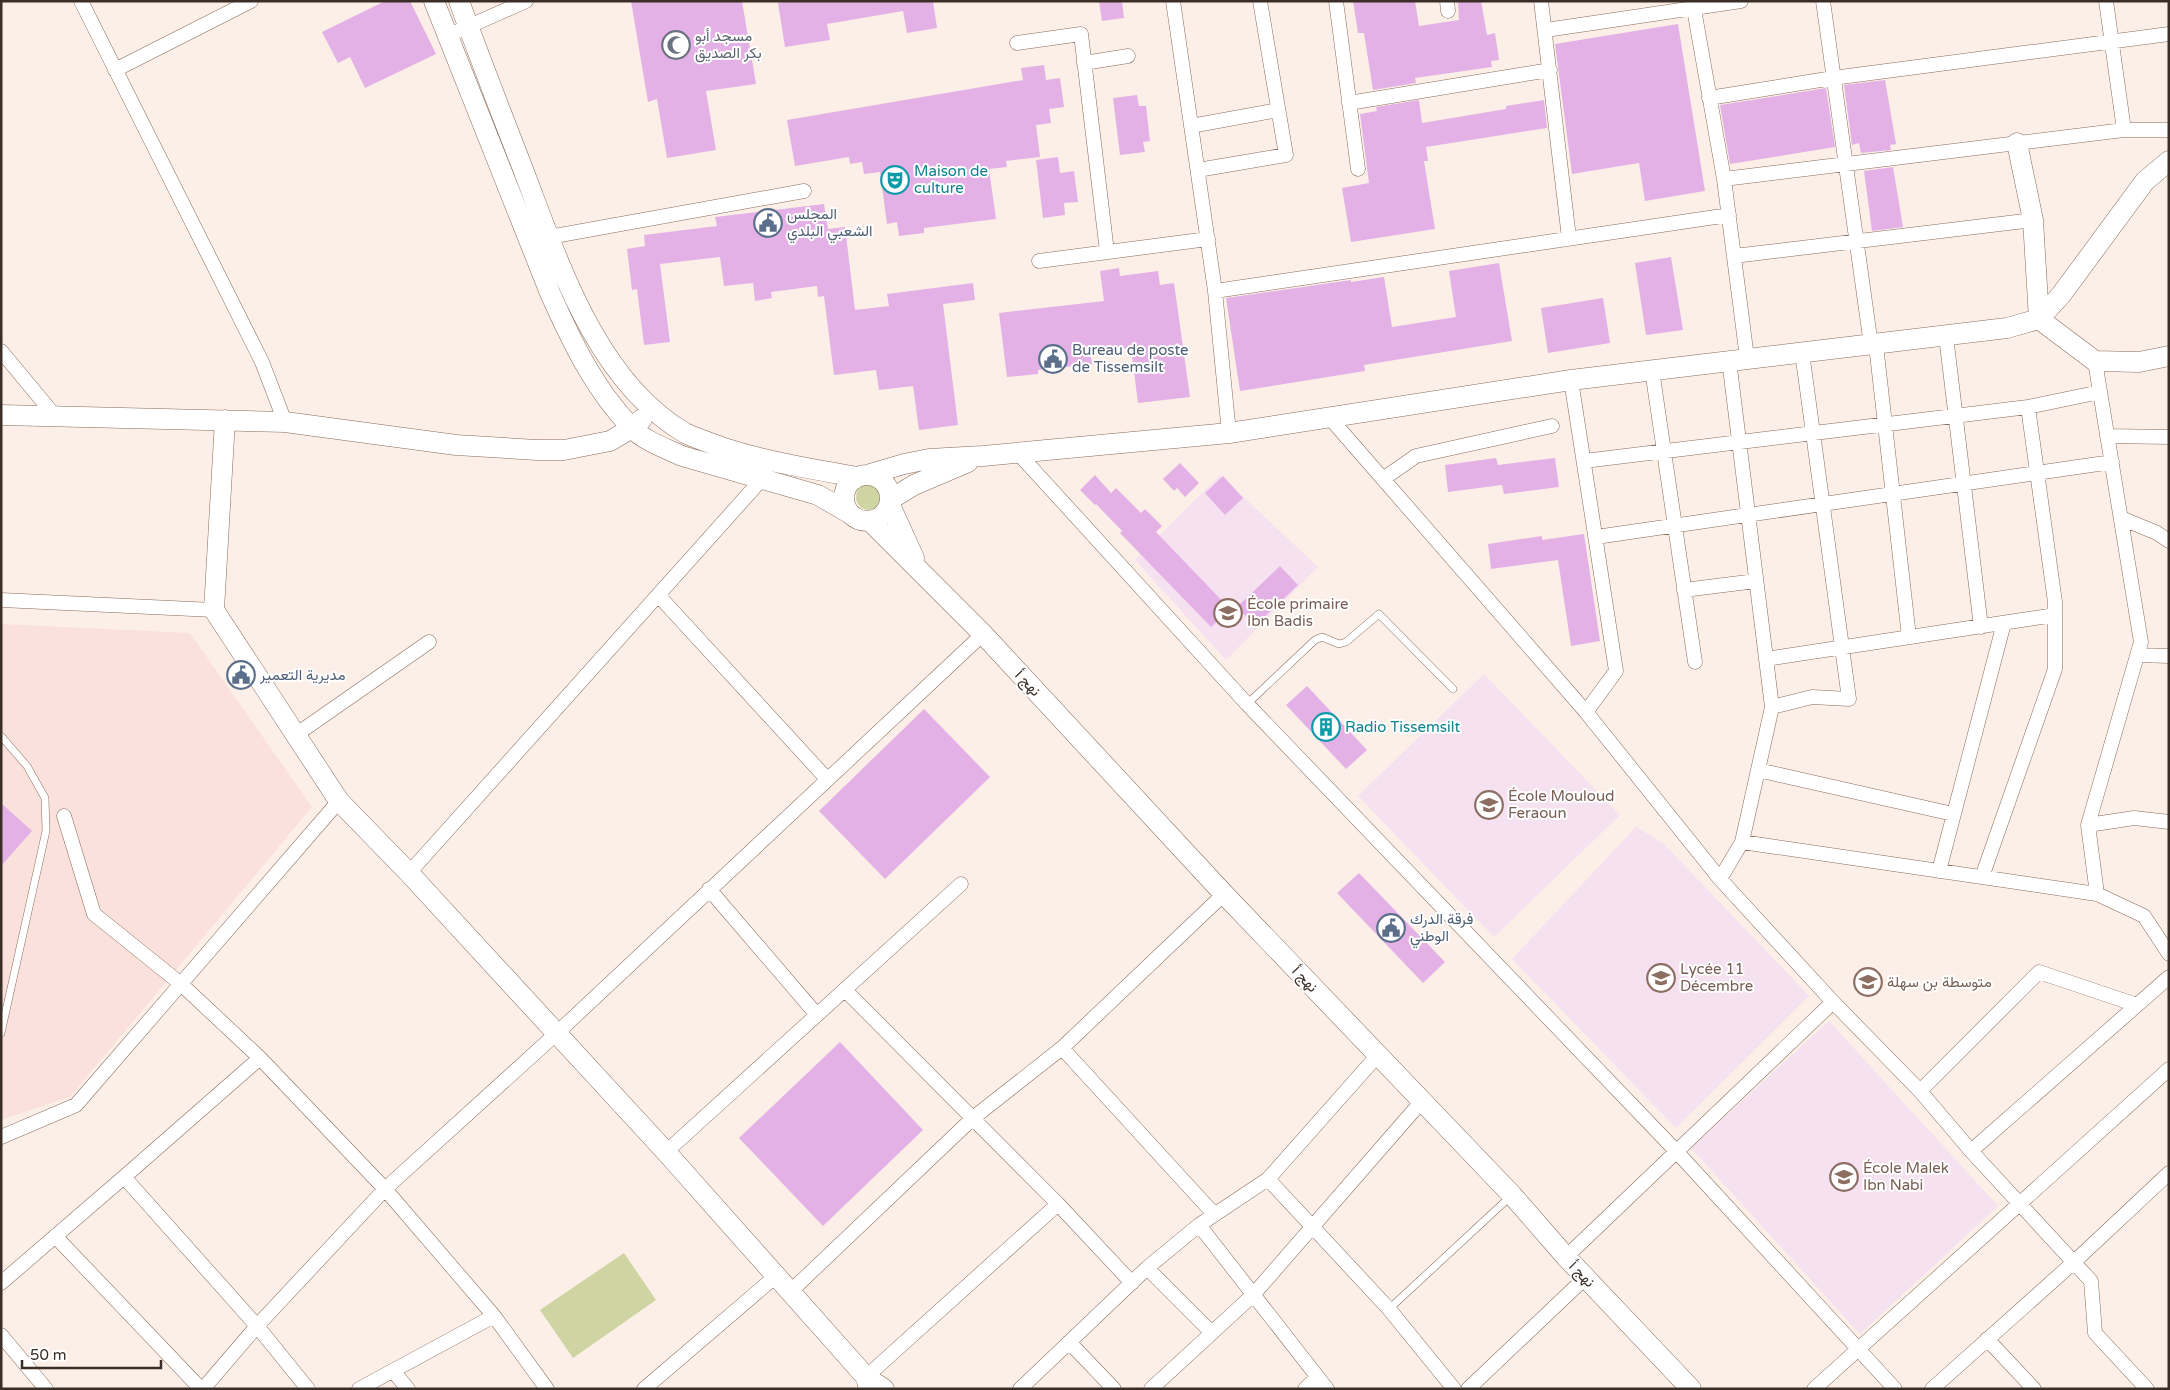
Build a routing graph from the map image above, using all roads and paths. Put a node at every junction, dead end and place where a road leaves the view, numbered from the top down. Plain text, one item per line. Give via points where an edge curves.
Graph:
1 (81, 1) edge
2 (252, 1) edge
3 (434, 1) edge
4 (459, 1) edge
5 (526, 1) edge
6 (1173, 1) edge
7 (1260, 1) edge
8 (1336, 1) edge
9 (1542, 1) edge
10 (1741, 1) edge
11 (1823, 1) edge
12 (2106, 1) edge
13 (1695, 5) edge
14 (469, 28) junction
15 (1546, 30) junction
16 (2169, 34) edge
17 (447, 36) junction
18 (2111, 40) junction
19 (1017, 43) dead end
20 (1128, 56) dead end
21 (1084, 63) junction
22 (115, 70) junction
23 (1550, 70) junction
24 (1833, 78) junction
25 (1709, 98) junction
26 (1349, 103) junction
27 (1278, 110) junction
28 (1191, 126) junction
29 (2124, 130) junction
30 (2169, 130) edge
31 (2017, 143) junction
32 (2169, 162) edge
33 (1846, 165) junction
34 (1358, 169) dead end
35 (1198, 170) junction
36 (1724, 179) junction
37 (804, 191) dead end
38 (1729, 215) junction
39 (2033, 220) junction
40 (549, 237) junction
41 (1568, 238) junction
42 (1208, 239) junction
43 (1856, 243) junction
44 (1107, 252) junction
45 (1734, 256) junction
46 (1039, 261) dead end
47 (1215, 291) junction
48 (2039, 319) junction
49 (1946, 336) junction
50 (1874, 345) junction
51 (1, 351) edge
52 (1802, 352) junction
53 (2169, 356) edge
54 (1738, 359) junction
55 (2095, 362) junction
56 (1652, 370) junction
57 (1571, 380) junction
58 (2100, 392) junction
59 (652, 408) junction
60 (2028, 408) junction
61 (1, 415) edge
62 (55, 416) junction
63 (1956, 416) junction
64 (1329, 417) junction
65 (225, 420) junction
66 (285, 422) junction
67 (1886, 425) junction
68 (1552, 426) dead end
69 (632, 428) junction
70 (1229, 432) junction
71 (1813, 434) junction
72 (2108, 436) junction
73 (2169, 437) edge
74 (1739, 442) junction
75 (1664, 452) junction
76 (1018, 453) junction
77 (983, 456) junction
78 (1584, 461) junction
79 (2112, 462) junction
80 (2037, 473) junction
81 (864, 475) junction
82 (1383, 479) junction
83 (762, 480) junction
84 (1964, 484) junction
85 (914, 485) junction
86 (1893, 494) junction
87 (890, 502) junction
88 (1823, 504) junction
89 (850, 513) junction
90 (1748, 515) junction
91 (2121, 518) junction
92 (870, 521) junction
93 (1675, 526) junction
94 (1596, 538) junction
95 (906, 540) junction
96 (2169, 541) edge
97 (919, 570) junction
98 (1756, 580) junction
99 (1684, 590) junction
100 (658, 595) junction
101 (1, 600) edge
102 (214, 610) junction
103 (2055, 615) junction
104 (2004, 623) junction
105 (1981, 627) junction
106 (983, 634) junction
107 (1909, 638) junction
108 (429, 642) dead end
109 (1842, 648) junction
110 (2138, 655) junction
111 (2169, 656) edge
112 (1766, 659) junction
113 (1694, 662) dead end
114 (1453, 689) dead end
115 (1247, 704) junction
116 (1772, 707) junction
117 (1586, 712) junction
118 (297, 734) junction
119 (1, 736) edge
120 (1758, 770) junction
121 (827, 779) junction
122 (339, 801) junction
123 (1954, 814) junction
124 (64, 816) dead end
125 (2169, 822) edge
126 (2088, 825) junction
127 (1742, 842) junction
128 (1938, 871) junction
129 (409, 873) junction
130 (1982, 877) junction
131 (1720, 879) junction
132 (961, 884) dead end
133 (709, 890) junction
134 (1224, 894) junction
135 (2097, 894) junction
136 (2169, 954) edge
137 (2169, 977) edge
138 (181, 984) junction
139 (845, 990) junction
140 (1833, 1002) junction
141 (2137, 1005) junction
142 (818, 1015) junction
143 (1, 1033) edge
144 (557, 1033) junction
145 (1062, 1048) junction
146 (1377, 1056) junction
147 (260, 1058) junction
148 (2169, 1069) edge
149 (1920, 1091) junction
150 (1422, 1101) junction
151 (973, 1118) junction
152 (1, 1138) edge
153 (1676, 1151) junction
154 (1971, 1151) junction
155 (666, 1152) junction
156 (2169, 1173) edge
157 (124, 1177) junction
158 (1268, 1179) junction
159 (385, 1189) junction
160 (1512, 1196) junction
161 (1058, 1204) junction
162 (2020, 1204) junction
163 (1214, 1214) junction
164 (1199, 1224) junction
165 (1313, 1226) junction
166 (55, 1236) junction
167 (1566, 1257) junction
168 (2074, 1262) junction
169 (1147, 1268) junction
170 (776, 1276) junction
171 (1586, 1277) junction
172 (1, 1283) edge
173 (1132, 1283) junction
174 (790, 1292) junction
175 (1253, 1296) junction
176 (1389, 1309) junction
177 (494, 1316) junction
178 (257, 1326) junction
179 (1212, 1333) junction
180 (1, 1335) edge
181 (1987, 1339) junction
182 (1069, 1342) junction
183 (1858, 1348) junction
184 (394, 1372) junction
185 (1317, 1378) junction
186 (868, 1383) edge
187 (46, 1389) edge
188 (202, 1389) edge
189 (308, 1389) edge
190 (360, 1389) edge
191 (408, 1389) edge
192 (547, 1389) edge
193 (644, 1389) edge
194 (884, 1389) edge
195 (1020, 1389) edge
196 (1114, 1389) edge
197 (1151, 1389) edge
198 (1305, 1389) edge
199 (1327, 1389) edge
200 (1454, 1389) edge
201 (1468, 1389) edge
202 (1691, 1389) edge
203 (1814, 1389) edge
204 (1895, 1389) edge
205 (1932, 1389) edge
206 (2034, 1389) edge
207 (2147, 1389) edge

1 - 22 street
2 - 22 street
3 - 17 main road
4 - 14 main road
5 - 14 street
6 - 28 street
7 - 27 street
8 - 26 street
9 - 15 street
10 - 13 street
11 - 24 street
12 - 18 street
13 - 15 street
13 - 25 street
14 - 17 street
14 - 40 main road
15 - 23 street
16 - 18 street
17 - 69 main road via 571,339 596,383
18 - 24 street
18 - 29 street
19 - 21 street via 1081,34
20 - 21 street
21 - 44 street
22 - 66 street via 262,362
23 - 26 street
23 - 41 street
24 - 25 street
24 - 33 street
25 - 36 street
26 - 34 street
27 - 28 street
27 - 35 street via 1286,155
28 - 35 street
29 - 30 street
29 - 31 street
31 - 33 street
31 - 39 main road
32 - 48 main road via 2145,181 2061,295
33 - 36 street
33 - 43 street
35 - 42 street
36 - 38 street
37 - 40 street
38 - 41 street
38 - 45 street
39 - 43 street
39 - 48 main road
40 - 59 main road via 572,292 599,343 623,378
41 - 47 street
42 - 44 street
42 - 47 street
43 - 45 street
43 - 50 street
44 - 46 street
45 - 54 street
47 - 70 street
48 - 49 main road via 2007,328
48 - 55 main road
49 - 50 main road
49 - 63 street
50 - 52 main road
50 - 67 street
51 - 62 street
52 - 54 main road
52 - 71 street
53 - 55 main road via 2139,362
54 - 56 main road
54 - 74 street
55 - 58 street
56 - 57 main road
56 - 75 street
57 - 64 main road
57 - 78 street
58 - 60 street
58 - 72 street
59 - 69 main road
59 - 81 main road via 670,423 705,442 768,461
60 - 63 street
60 - 80 street
61 - 62 main road
62 - 65 main road
63 - 67 street
63 - 84 street
64 - 70 main road
64 - 82 street
65 - 66 main road
65 - 102 main road
66 - 69 main road via 456,445 529,450 585,447 610,441
67 - 71 street
67 - 86 street
68 - 82 street via 1416,456
69 - 83 main road via 682,456
70 - 76 main road
71 - 74 street
71 - 88 street
72 - 73 street
72 - 79 street
74 - 75 street
74 - 90 street
75 - 78 street
75 - 93 street
76 - 77 main road
76 - 115 street
77 - 81 main road via 929,459
77 - 85 main road
78 - 94 street
79 - 80 street
79 - 91 street
80 - 84 street
80 - 103 street via 2056,602
81 - 87 main road via 884,481 890,492
81 - 89 main road via 851,481 844,493 845,507
82 - 117 street
83 - 89 main road via 818,495
83 - 100 street
84 - 86 street
84 - 105 street
85 - 87 main road
85 - 95 main road via 904,512
86 - 88 street
86 - 107 street
87 - 92 main road via 882,516
87 - 95 main road, نهج أ
88 - 90 street
88 - 109 street
89 - 92 main road via 855,518
90 - 93 street
90 - 98 street
91 - 96 street
91 - 110 street via 2142,642
92 - 97 main road, نهج أ
93 - 94 street
93 - 99 street
94 - 117 street via 1616,671
95 - 97 main road, نهج أ
97 - 106 main road, نهج أ
98 - 99 street
98 - 112 street
99 - 113 street
100 - 121 street
100 - 129 street
101 - 102 street
102 - 118 main road
103 - 104 street
103 - 130 street via 2054,669
104 - 105 street
104 - 123 street
105 - 107 street
106 - 121 street
106 - 134 main road, نهج أ
107 - 109 street
108 - 118 street
109 - 112 street
109 - 116 street via 1849,699 1812,697
110 - 111 street
110 - 126 street
112 - 116 street
114 - 115 lane via 1379,614 1346,642 1338,644 1322,637 1315,640
115 - 153 street
116 - 120 street
117 - 131 street
118 - 122 main road
119 - 143 lane via 27,766 44,798 46,831
120 - 123 street
120 - 127 street
121 - 133 street
122 - 129 main road
122 - 138 street
123 - 128 street
124 - 138 street via 94,914
125 - 126 street via 2134,818
126 - 135 street
127 - 128 street
127 - 131 street
128 - 130 street
129 - 144 main road
130 - 135 street
131 - 140 street
132 - 139 street
133 - 142 street
133 - 144 street
134 - 145 street
134 - 146 main road, نهج أ
135 - 136 street via 2144,916
137 - 141 street
138 - 147 street
138 - 152 street via 76,1105
139 - 142 street
139 - 151 street
140 - 149 street
140 - 153 street
141 - 149 street via 2039,972
141 - 154 street
142 - 155 street
144 - 155 main road
144 - 159 street
145 - 151 street
145 - 163 street
146 - 150 main road, نهج أ
146 - 158 street
147 - 157 street
147 - 159 street
148 - 162 street
149 - 154 street
150 - 160 main road, نهج أ
150 - 165 street
151 - 161 street
151 - 174 street
153 - 167 street
153 - 183 street
154 - 162 street
155 - 170 main road
156 - 168 street
157 - 166 street
157 - 178 street
158 - 163 street
158 - 165 street
159 - 177 street
159 - 178 street
160 - 167 main road, نهج أ
160 - 176 lane
161 - 173 street
161 - 186 street
162 - 168 street
162 - 183 street
163 - 164 street
164 - 169 street
164 - 175 street
165 - 175 street
165 - 176 street
166 - 172 street
166 - 188 street
167 - 171 main road, نهج أ
168 - 181 street
168 - 207 street via 2091,1281 2095,1333
169 - 173 street
169 - 179 street
170 - 174 main road
170 - 193 street
171 - 201 street
171 - 202 main road, نهج أ
173 - 182 street
174 - 186 main road
175 - 179 street
175 - 185 street
176 - 200 street
177 - 184 street
177 - 192 street
178 - 188 street
178 - 189 street
179 - 197 street
180 - 187 street
181 - 205 street
181 - 206 street
182 - 195 street
182 - 196 street
183 - 203 street
183 - 204 street
184 - 190 street
184 - 191 street
185 - 198 street
185 - 199 street
186 - 194 main road

